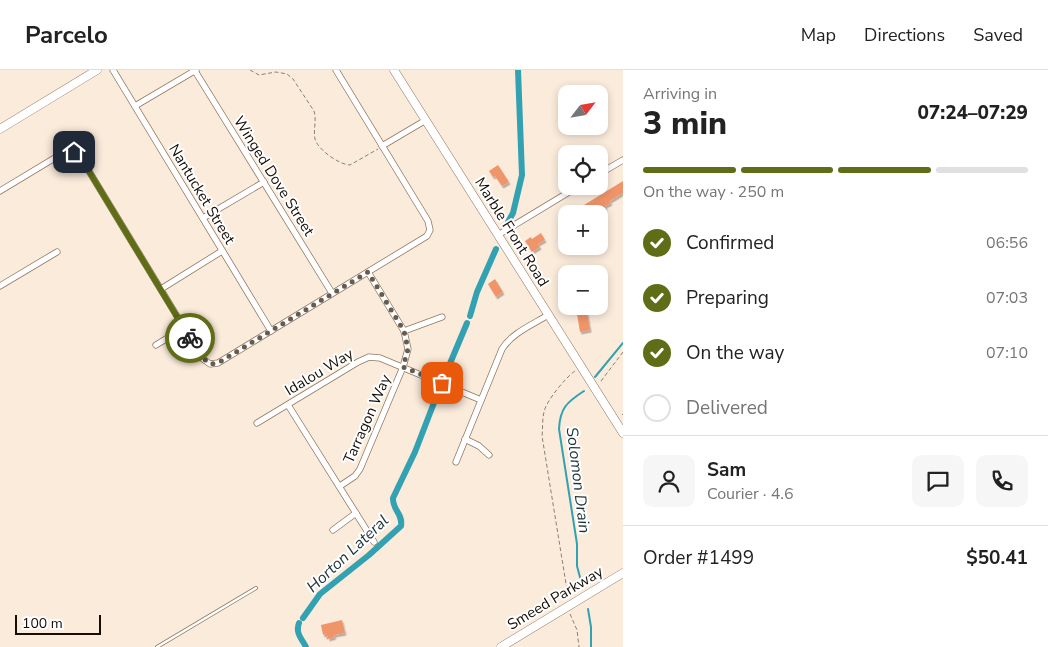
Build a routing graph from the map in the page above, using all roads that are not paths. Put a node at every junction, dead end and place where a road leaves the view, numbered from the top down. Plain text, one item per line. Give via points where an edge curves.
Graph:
1 (97, 70) edge
2 (113, 70) edge
3 (195, 70) edge
4 (336, 70) edge
5 (394, 70) edge
6 (135, 106) junction
7 (426, 120) junction
8 (0, 130) edge
9 (381, 147) junction
10 (623, 160) edge
11 (608, 169) edge
12 (264, 182) junction
13 (0, 191) edge
14 (564, 195) edge
15 (203, 218) junction
16 (498, 235) junction
17 (222, 251) junction
18 (57, 252) dead end
19 (368, 272) junction
20 (0, 286) edge
21 (161, 289) junction
22 (332, 294) junction
23 (548, 315) junction
24 (442, 317) dead end
25 (184, 328) junction
26 (270, 330) junction
27 (404, 331) junction
28 (156, 345) dead end
29 (403, 367) junction
30 (481, 400) junction
31 (288, 404) junction
32 (257, 424) dead end
33 (623, 433) edge
34 (465, 439) junction
35 (489, 455) dead end
36 (456, 462) dead end
37 (340, 486) junction
38 (356, 513) junction
39 (334, 530) dead end
40 (374, 542) dead end
41 (623, 573) edge
42 (256, 588) dead end
43 (157, 647) edge
44 (501, 647) edge

1 - 8 street
2 - 6 street, Nantucket Street
3 - 6 street
3 - 12 street, Winged Dove Street
4 - 9 street
5 - 7 street, Marble Front Road
6 - 15 street, Nantucket Street
7 - 9 street
7 - 16 street, Marble Front Road
9 - 19 street via 428,221 430,230 427,236
10 - 11 street
12 - 15 street
12 - 22 street, Winged Dove Street
13 - 21 street via 63,153 74,152 81,158
14 - 16 street
15 - 17 street, Nantucket Street
16 - 23 street, Marble Front Road
17 - 21 street
17 - 26 street, Nantucket Street
18 - 20 street
19 - 22 street
19 - 27 street, Tarragon Way
21 - 25 street
22 - 26 street
23 - 30 street via 506,342
23 - 33 street, Marble Front Road
24 - 27 street
25 - 26 street via 210,364 218,363
25 - 28 street
27 - 29 street, Tarragon Way via 408,349
29 - 30 street, Idalou Way
29 - 31 street, Idalou Way via 369,357
29 - 37 street, Tarragon Way via 360,469
30 - 34 street
31 - 32 street, Idalou Way
31 - 37 street
34 - 35 street
34 - 36 street
37 - 38 street
38 - 39 street
38 - 40 street
41 - 44 street, Smeed Parkway
42 - 43 lane

